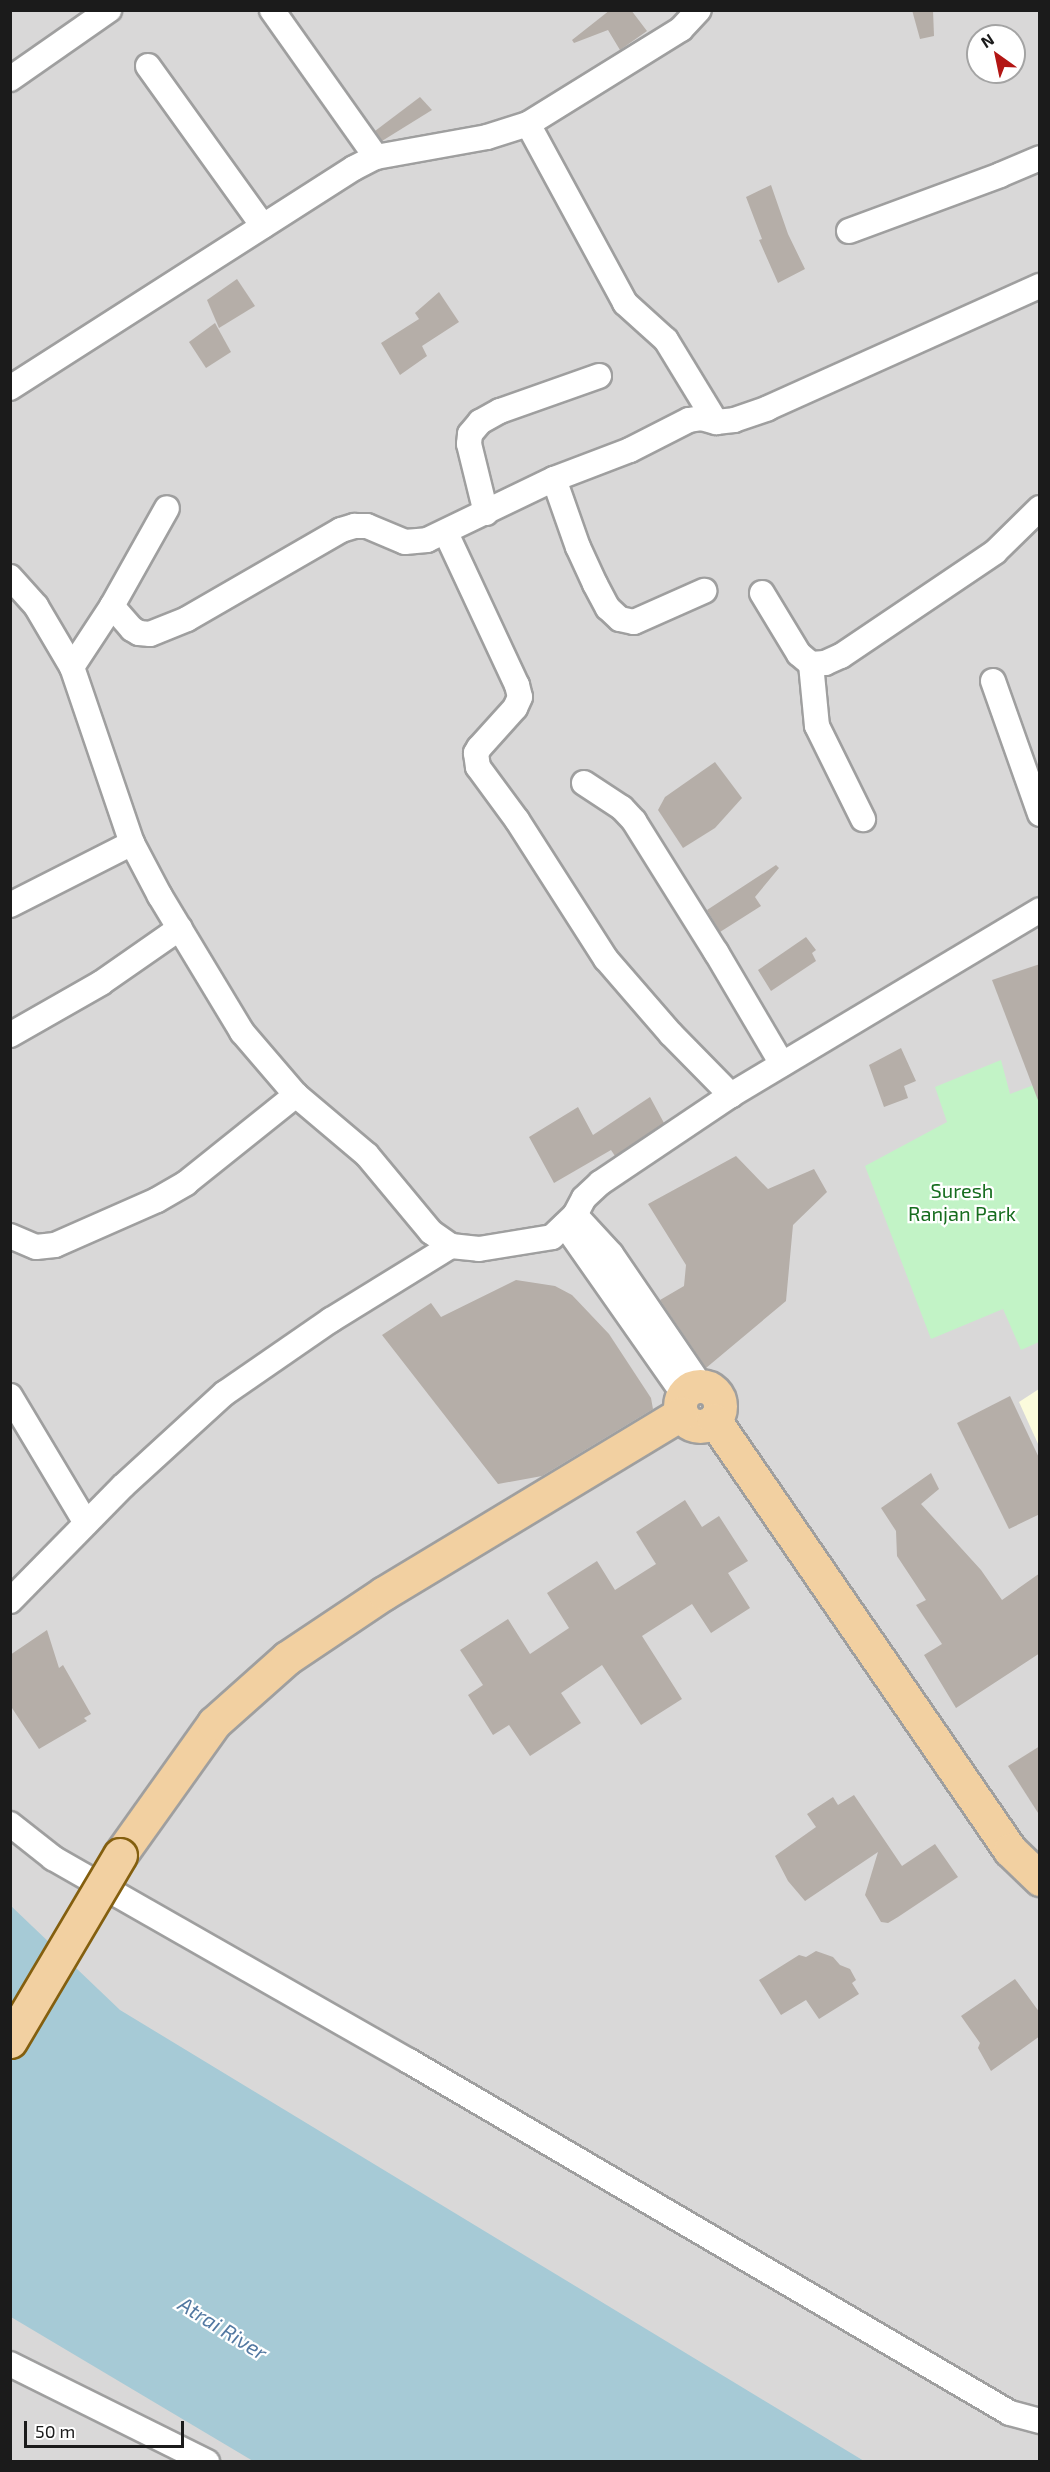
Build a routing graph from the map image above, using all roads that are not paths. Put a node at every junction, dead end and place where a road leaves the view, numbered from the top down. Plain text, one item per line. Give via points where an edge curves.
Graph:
1 (109, 10) edge
2 (272, 10) edge
3 (699, 10) edge
4 (677, 20) edge
5 (148, 66) dead end
6 (10, 79) edge
7 (528, 124) junction
8 (376, 157) junction
9 (1040, 158) edge
10 (263, 226) junction
11 (849, 231) dead end
12 (1040, 286) edge
13 (599, 376) dead end
14 (10, 388) edge
15 (716, 422) junction
16 (554, 479) junction
17 (167, 508) dead end
18 (1040, 508) edge
19 (486, 513) junction
20 (446, 533) junction
21 (10, 577) edge
22 (704, 591) dead end
23 (762, 593) dead end
24 (19, 600) edge
25 (112, 606) junction
26 (811, 664) junction
27 (72, 667) junction
28 (993, 681) dead end
29 (584, 783) dead end
30 (1040, 814) edge
31 (863, 819) dead end
32 (132, 843) junction
33 (10, 905) edge
34 (1040, 910) edge
35 (180, 928) junction
36 (10, 1035) edge
37 (782, 1064) junction
38 (296, 1095) junction
39 (731, 1095) junction
40 (570, 1220) junction
41 (10, 1236) edge
42 (451, 1246) junction
43 (10, 1396) edge
44 (689, 1398) junction
45 (86, 1522) junction
46 (10, 1601) edge
47 (10, 1824) edge
48 (1040, 1879) edge
49 (10, 2041) edge
50 (10, 2364) edge
51 (1040, 2421) edge
52 (207, 2462) edge

1 - 6 street
2 - 8 street
3 - 4 street
4 - 7 street
5 - 10 street
7 - 8 street via 487,137
7 - 15 street via 625,303 666,340
8 - 10 street
9 - 11 street
10 - 14 street
12 - 15 street via 768,408
13 - 19 street via 500,411 475,428 468,444
15 - 16 street via 689,420 630,450
16 - 19 street
16 - 22 street via 595,584 608,608 620,619 634,622
17 - 25 street
18 - 26 street via 995,552 957,579 841,656
19 - 20 street
20 - 25 street via 417,543 367,526 341,530 187,619 150,634 132,629
20 - 39 street via 520,697 479,748 478,767 517,820 606,959
21 - 24 street
23 - 26 street via 799,654
24 - 27 street
25 - 27 street
26 - 31 street via 817,726
27 - 32 street
28 - 30 street
29 - 37 street via 622,808 634,821
32 - 33 street
32 - 35 street
34 - 37 street
35 - 36 street via 101,983
35 - 38 street via 242,1032
37 - 39 street
38 - 41 street via 186,1183 157,1200 55,1245 36,1247
38 - 42 street via 367,1155 431,1232
39 - 40 street via 600,1184 584,1198
40 - 42 street via 552,1237 479,1249
40 - 44 street
42 - 45 street via 331,1320 225,1393
43 - 45 street
44 - 48 main road via 690,1424 703,1426 714,1420 1010,1850
44 - 49 main road, bridge via 287,1658 214,1723 120,1855
45 - 46 street
47 - 51 street via 63,1864 409,2061 1010,2413
50 - 52 street

